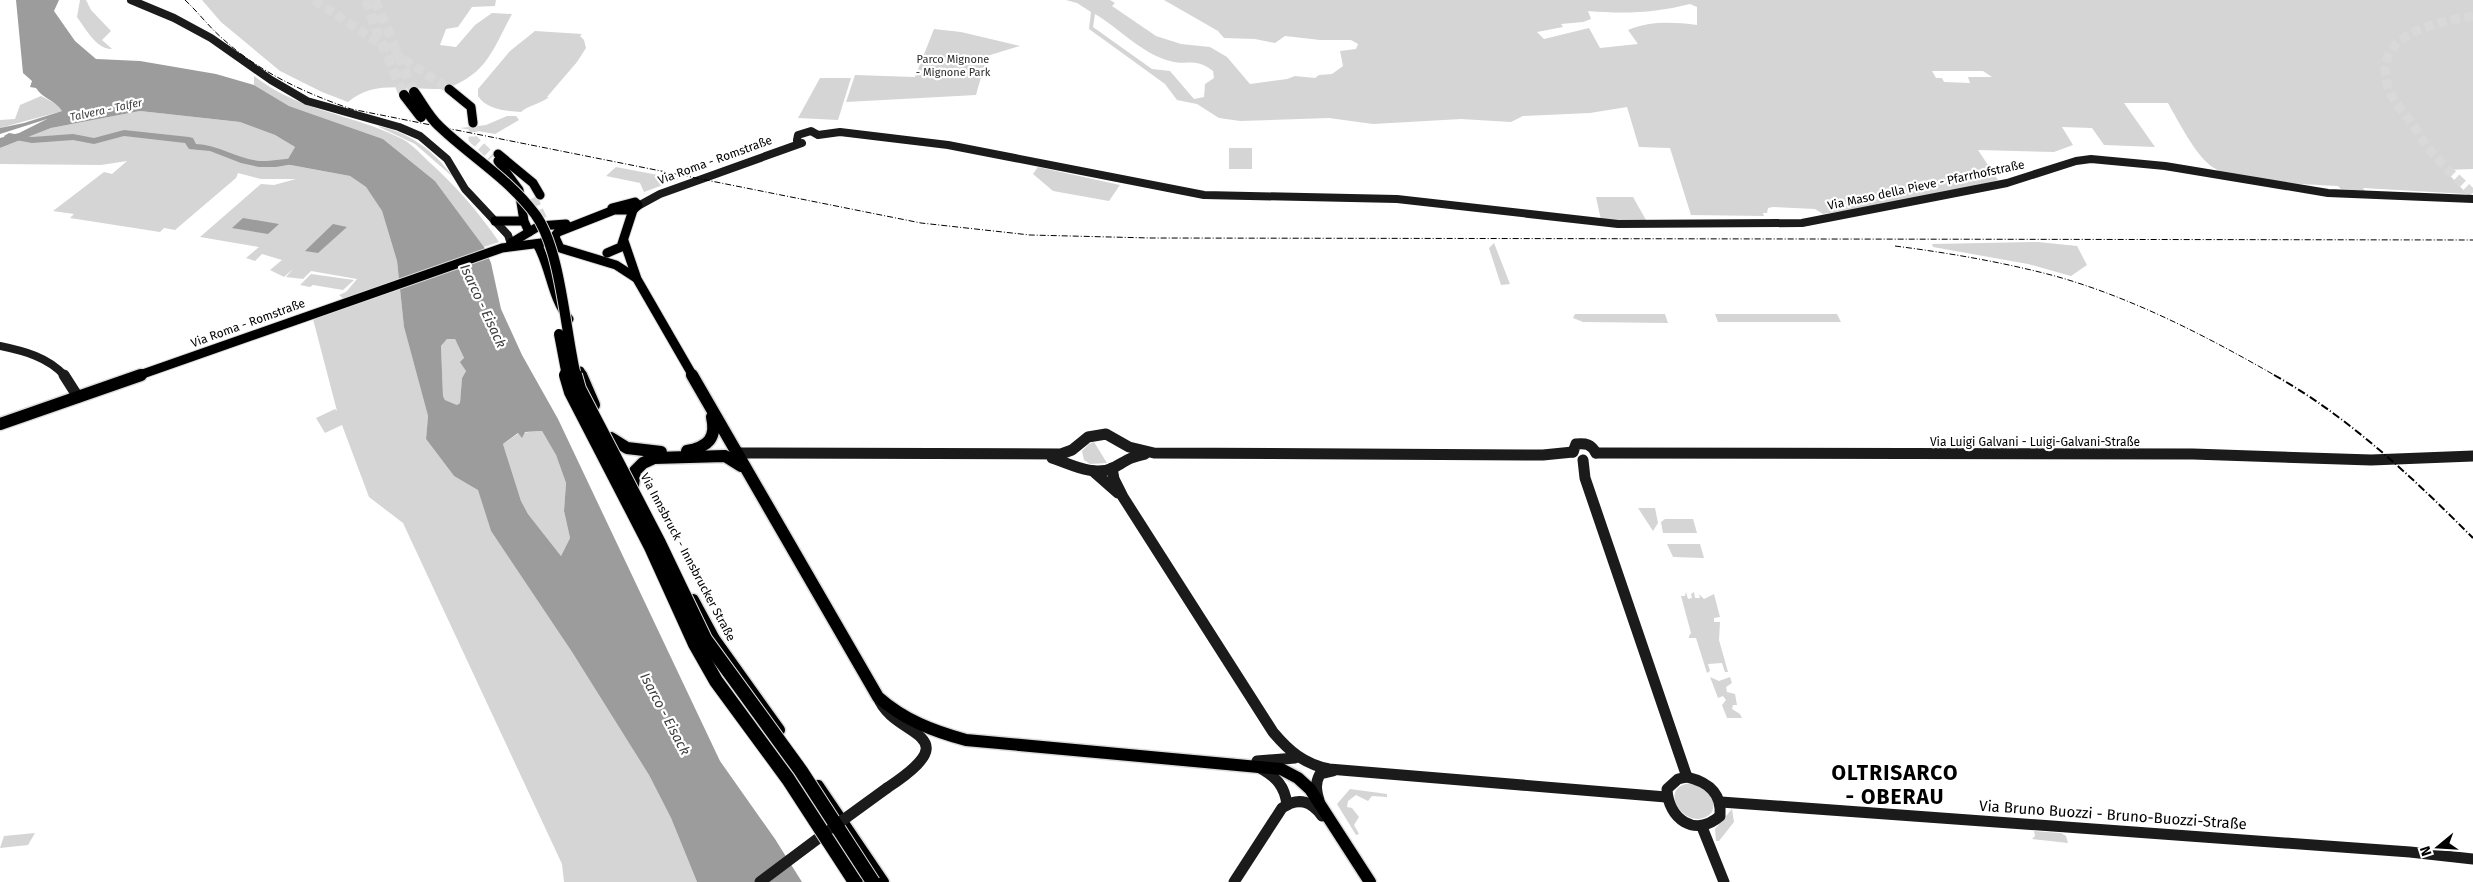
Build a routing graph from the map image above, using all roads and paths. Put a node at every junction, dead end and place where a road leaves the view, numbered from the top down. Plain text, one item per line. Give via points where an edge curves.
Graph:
1 (131, 0) edge
2 (450, 89) tunnel mouth
3 (473, 123) tunnel mouth
4 (818, 134) joint
5 (537, 196) tunnel mouth
6 (2473, 199) edge
7 (629, 206) junction
8 (495, 221) junction
9 (522, 221) junction
10 (556, 232) junction
11 (528, 233) junction
12 (624, 241) junction
13 (507, 243) junction
14 (535, 244) junction
15 (576, 251) junction
16 (607, 253) junction
17 (632, 266) junction
18 (560, 267) dead end
19 (547, 269) junction
20 (637, 279) junction
21 (332, 308) joint
22 (569, 319) junction
23 (0, 346) edge
24 (76, 393) junction
25 (710, 408) junction
26 (0, 424) edge
27 (611, 438) junction
28 (1121, 443) junction
29 (1076, 447) junction
30 (1573, 452) junction
31 (737, 453) junction
32 (1154, 453) junction
33 (1596, 453) junction
34 (762, 454) junction
35 (1042, 455) junction
36 (2473, 456) edge
37 (1122, 460) junction
38 (1584, 460) junction
39 (1079, 465) junction
40 (1112, 468) junction
41 (1093, 471) junction
42 (751, 476) junction
43 (633, 485) junction
44 (1123, 497) junction
45 (878, 697) junction
46 (1280, 742) junction
47 (789, 745) junction
48 (1295, 758) junction
49 (1277, 760) junction
50 (1234, 765) junction
51 (1258, 767) junction
52 (1341, 770) junction
53 (1687, 777) junction
54 (1666, 797) junction
55 (1319, 801) junction
56 (1721, 802) junction
57 (1287, 805) junction
58 (1702, 827) junction
59 (831, 832) junction
60 (1344, 840) junction
61 (2473, 859) edge
62 (760, 882) edge
63 (855, 882) edge
64 (873, 882) edge
65 (877, 882) edge
66 (883, 882) edge
67 (1234, 882) edge
68 (1370, 882) edge
69 (1724, 882) edge

1 - 8 main road via 211,38 307,101 416,134 447,158 465,188
2 - 3 main road via 472,107
4 - 6 main road, Via Maso della Pieve - Pfarrhofstraße via 840,132 948,145 1204,195 1397,199 1618,224 1721,226 1802,223 2007,183 2076,161 2099,159 2166,166 2328,193
4 - 7 main road, Via Roma - Romstraße via 814,142 800,142
5 - 9 main road via 496,157 520,192
7 - 10 main road, Via Roma - Romstraße
7 - 12 main road
8 - 9 main road
8 - 13 main road
9 - 11 main road
10 - 11 main road, Via Roma - Romstraße via 542,225
10 - 14 main road, Via Roma - Romstraße
10 - 15 main road via 556,244 560,248
11 - 13 main road, Via Roma - Romstraße
11 - 14 main road via 527,239
12 - 16 main road via 615,252
12 - 17 main road
13 - 14 main road, Via Roma - Romstraße
13 - 21 main road, Via Roma - Romstraße
14 - 19 main road
15 - 16 main road
15 - 19 main road via 556,257
15 - 20 main road via 608,260
16 - 17 main road
17 - 20 main road
18 - 22 main road, Via Innsbruck - Innsbrucker Straße
19 - 22 main road via 556,302
20 - 25 main road
21 - 24 main road, Via Roma - Romstraße
22 - 27 main road, Via Innsbruck - Innsbrucker Straße via 580,370
23 - 24 main road via 51,362 60,368
24 - 26 main road, Via Roma - Romstraße
25 - 27 main road via 715,430 708,443 696,449 648,452 627,448
25 - 31 main road
27 - 43 main road, Via Innsbruck - Innsbrucker Straße
28 - 29 main road via 1113,437 1095,435 1082,440
28 - 32 main road
28 - 37 main road
29 - 35 main road via 1064,454
29 - 39 main road via 1074,455
30 - 32 main road via 1543,456
30 - 33 main road via 1576,444 1585,443
30 - 38 main road
31 - 34 main road
31 - 42 main road
32 - 37 main road
33 - 36 main road, Via Luigi Galvani - Luigi-Galvani-Straße via 2193,454 2371,460
33 - 38 main road via 1589,460
34 - 35 main road
34 - 42 main road via 751,464
35 - 39 main road
37 - 40 main road
38 - 53 main road via 1586,481
39 - 41 main road
40 - 41 main road
40 - 44 main road
41 - 44 main road
42 - 43 main road via 725,456 662,456 639,467 632,477
42 - 45 main road
43 - 47 main road, Via Innsbruck - Innsbrucker Straße via 714,639
44 - 46 main road
45 - 50 main road via 904,719 922,728 966,740
45 - 59 main road, bridge via 882,708 920,735 925,741 926,754 917,766
46 - 48 main road
46 - 49 main road via 1282,750
47 - 59 main road via 791,764 804,791
47 - 66 main road, Via Innsbruck - Innsbrucker Straße
48 - 49 main road
48 - 52 main road via 1318,767
49 - 50 main road via 1244,760
50 - 51 main road
51 - 55 main road via 1281,769 1292,774
51 - 57 main road via 1284,787
52 - 54 main road
52 - 55 main road via 1320,774 1316,784
53 - 54 main road via 1672,783
53 - 56 main road via 1708,784
54 - 58 main road via 1674,815 1692,826
55 - 60 main road
56 - 58 main road via 1716,822
56 - 61 main road, Via Bruno Buozzi - Bruno-Buozzi-Straße
57 - 60 main road via 1298,800 1315,807 1336,836
57 - 67 main road
58 - 69 main road
59 - 62 main road
59 - 65 main road via 858,873
60 - 68 main road
63 - 64 highway, bridge via 798,793 716,681 571,392 561,354 547,261 531,219 504,188 431,128 409,94 437,125 507,182 536,215 554,255 579,389 705,638 801,771

